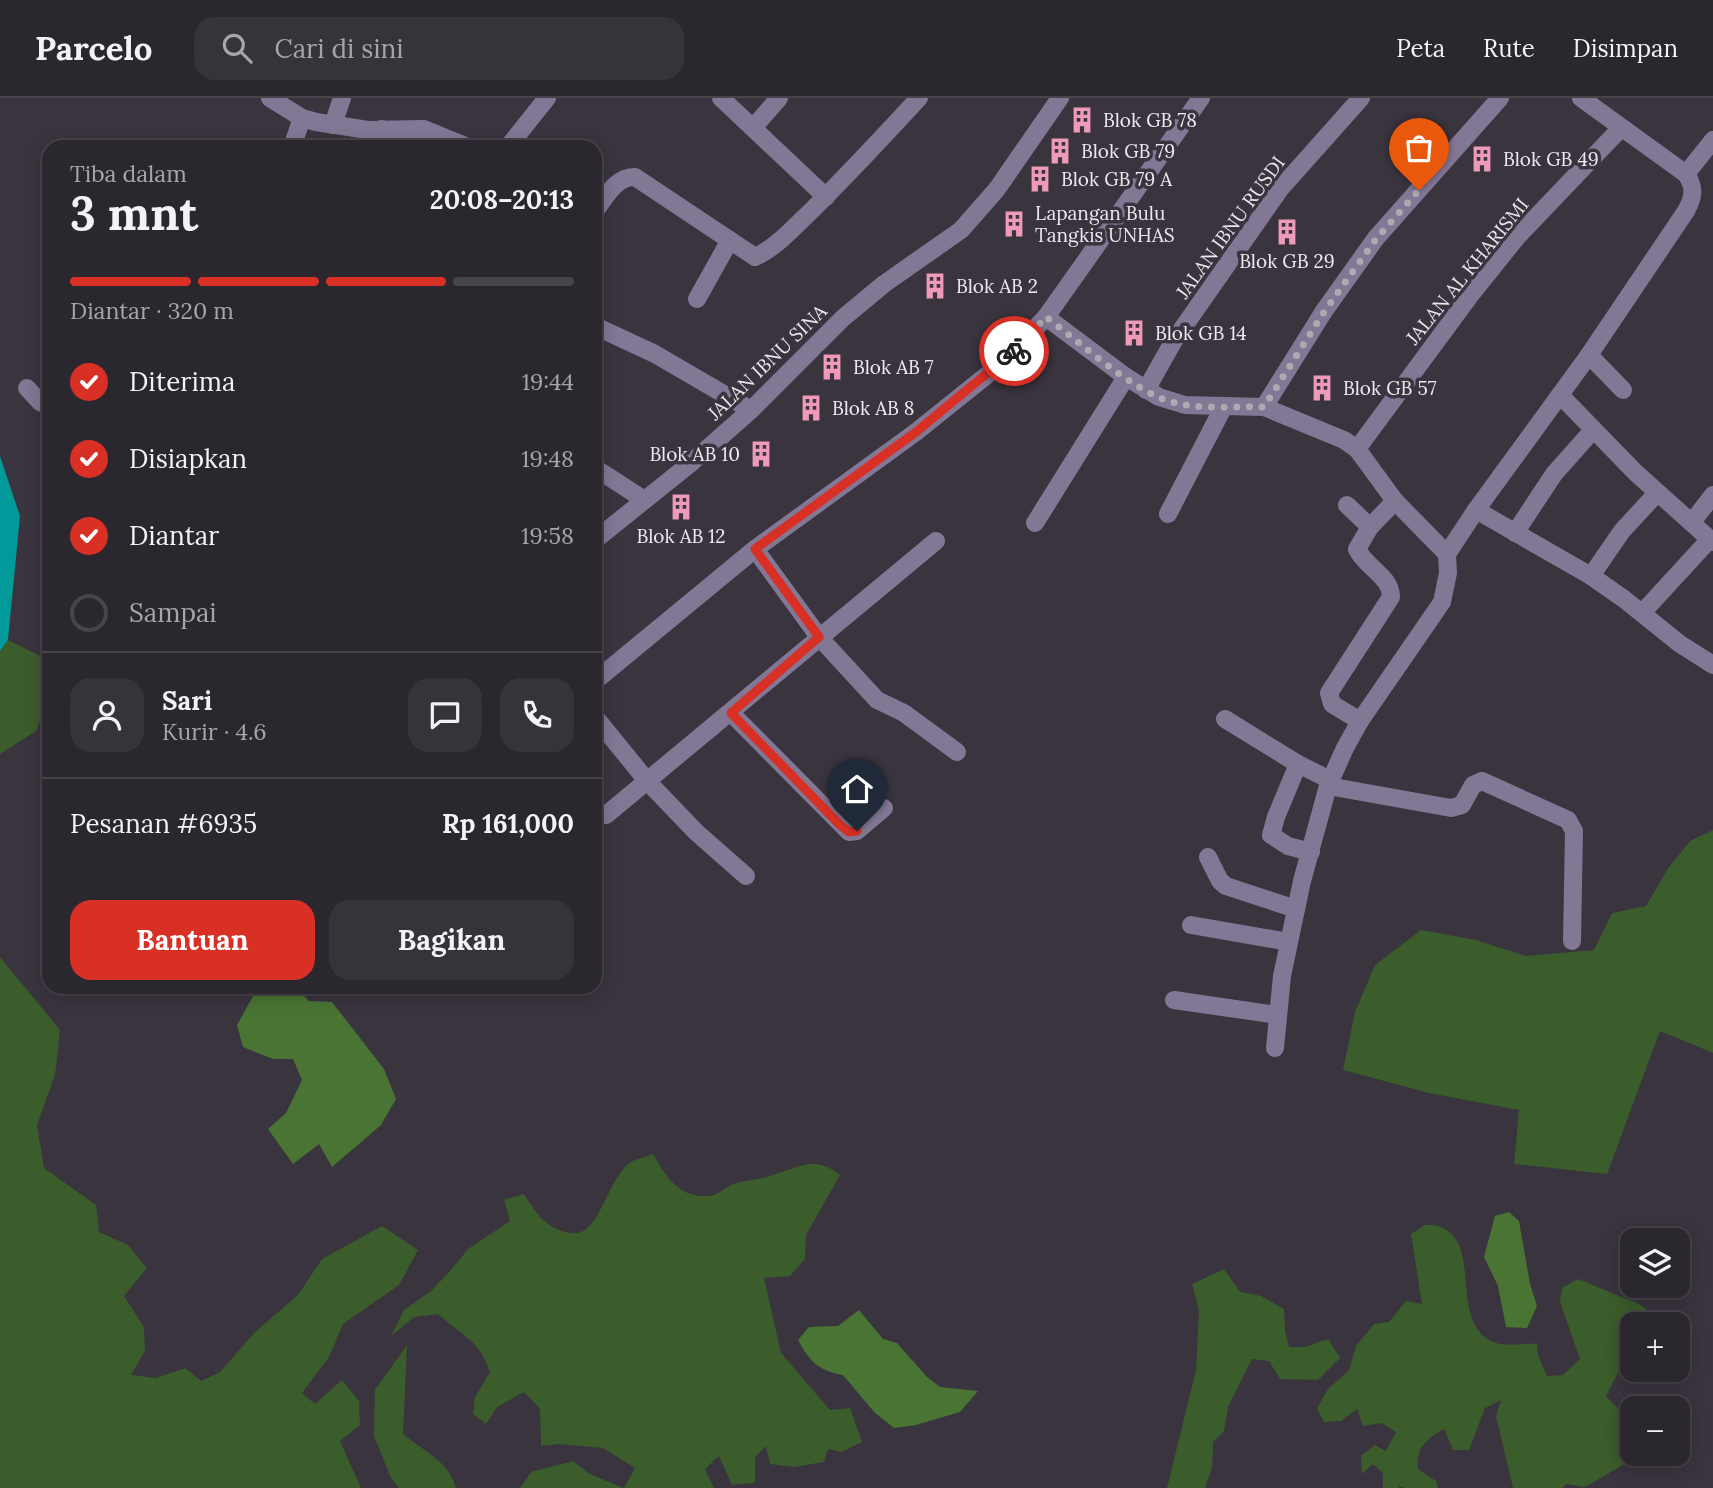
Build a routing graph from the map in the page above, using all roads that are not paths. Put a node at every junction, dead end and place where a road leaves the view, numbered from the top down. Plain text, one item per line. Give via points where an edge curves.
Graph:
1 (270, 98) edge
2 (341, 98) edge
3 (547, 98) edge
4 (721, 98) edge
5 (779, 98) edge
6 (919, 98) edge
7 (1060, 98) edge
8 (1201, 98) edge
9 (1361, 98) edge
10 (1500, 98) edge
11 (1581, 98) edge
12 (1603, 104) edge
13 (302, 118) junction
14 (333, 125) junction
15 (754, 128) junction
16 (1621, 128) junction
17 (382, 138) edge
18 (294, 140) edge
19 (451, 140) edge
20 (517, 140) edge
21 (1713, 140) edge
22 (1686, 174) junction
23 (826, 197) junction
24 (602, 199) edge
25 (730, 240) junction
26 (697, 299) dead end
27 (1046, 317) junction
28 (602, 330) edge
29 (1589, 355) junction
30 (1126, 377) junction
31 (27, 388) dead end
32 (1146, 390) junction
33 (1623, 390) dead end
34 (1560, 395) junction
35 (42, 403) edge
36 (1224, 406) junction
37 (1264, 407) junction
38 (751, 410) junction
39 (1593, 430) junction
40 (1357, 449) junction
41 (602, 473) edge
42 (1657, 493) junction
43 (1713, 495) edge
44 (643, 499) junction
45 (1395, 500) junction
46 (1347, 505) dead end
47 (1476, 510) junction
48 (1168, 514) dead end
49 (1692, 522) junction
50 (1035, 523) dead end
51 (1370, 527) junction
52 (1515, 533) junction
53 (602, 534) edge
54 (936, 541) dead end
55 (1711, 541) edge
56 (755, 549) junction
57 (1447, 554) junction
58 (1591, 576) junction
59 (1642, 613) junction
60 (819, 637) junction
61 (1713, 665) edge
62 (602, 675) edge
63 (731, 713) junction
64 (1225, 719) dead end
65 (1360, 721) junction
66 (602, 726) edge
67 (957, 752) dead end
68 (1298, 764) junction
69 (648, 782) junction
70 (1329, 783) junction
71 (884, 808) dead end
72 (606, 815) dead end
73 (1311, 852) junction
74 (1208, 857) dead end
75 (746, 876) dead end
76 (1296, 909) junction
77 (1191, 925) dead end
78 (1572, 941) dead end
79 (1289, 942) junction
80 (1174, 1000) dead end
81 (1277, 1016) junction
82 (1275, 1048) dead end

1 - 13 street
2 - 14 street
3 - 20 street
4 - 15 street
5 - 15 street
6 - 23 street
7 - 38 street, JALAN IBNU SINA via 997,189 961,230 843,318
8 - 27 street
9 - 32 street, JALAN IBNU RUSDI via 1280,189 1173,342
10 - 37 street via 1376,239
11 - 12 street
12 - 16 street
13 - 14 street
13 - 18 street
14 - 17 street via 368,130
15 - 23 street
16 - 22 street
16 - 40 street, JALAN AL KHARISMI via 1472,292
17 - 19 street via 424,129
21 - 22 street
22 - 29 street via 1693,194 1686,211
23 - 25 street via 765,253 755,257
24 - 25 street via 630,176 643,180
25 - 26 street
27 - 30 street
27 - 56 street via 1002,363 959,398
28 - 38 street via 655,354
29 - 33 street
29 - 34 street
30 - 32 street
30 - 50 street
31 - 35 street
32 - 36 street via 1172,402
34 - 39 street
34 - 47 street
36 - 37 street
36 - 48 street
37 - 40 street
38 - 44 street, JALAN IBNU SINA
39 - 42 street
39 - 52 street via 1554,474
40 - 45 street
41 - 44 street
42 - 49 street
42 - 58 street via 1622,531
43 - 49 street
44 - 53 street, JALAN IBNU SINA
45 - 51 street
45 - 57 street
46 - 51 street
47 - 52 street
47 - 57 street
49 - 55 street
51 - 65 street via 1357,549 1388,583 1391,597 1329,693 1332,704
52 - 58 street
54 - 60 street
55 - 59 street
56 - 60 street
56 - 62 street
57 - 65 street via 1442,602
58 - 59 street
59 - 61 street
60 - 63 street
60 - 67 street via 877,700 919,723
63 - 69 street
63 - 71 street via 849,832 857,831
64 - 68 street
65 - 70 street
66 - 69 street
68 - 70 street
68 - 73 street via 1271,835
69 - 72 street
69 - 75 street
70 - 73 street
70 - 78 street via 1451,808 1462,805 1473,785 1482,781 1568,820 1574,831
73 - 76 street
74 - 76 street via 1226,886
76 - 79 street
77 - 79 street
79 - 81 street
80 - 81 street
81 - 82 street

